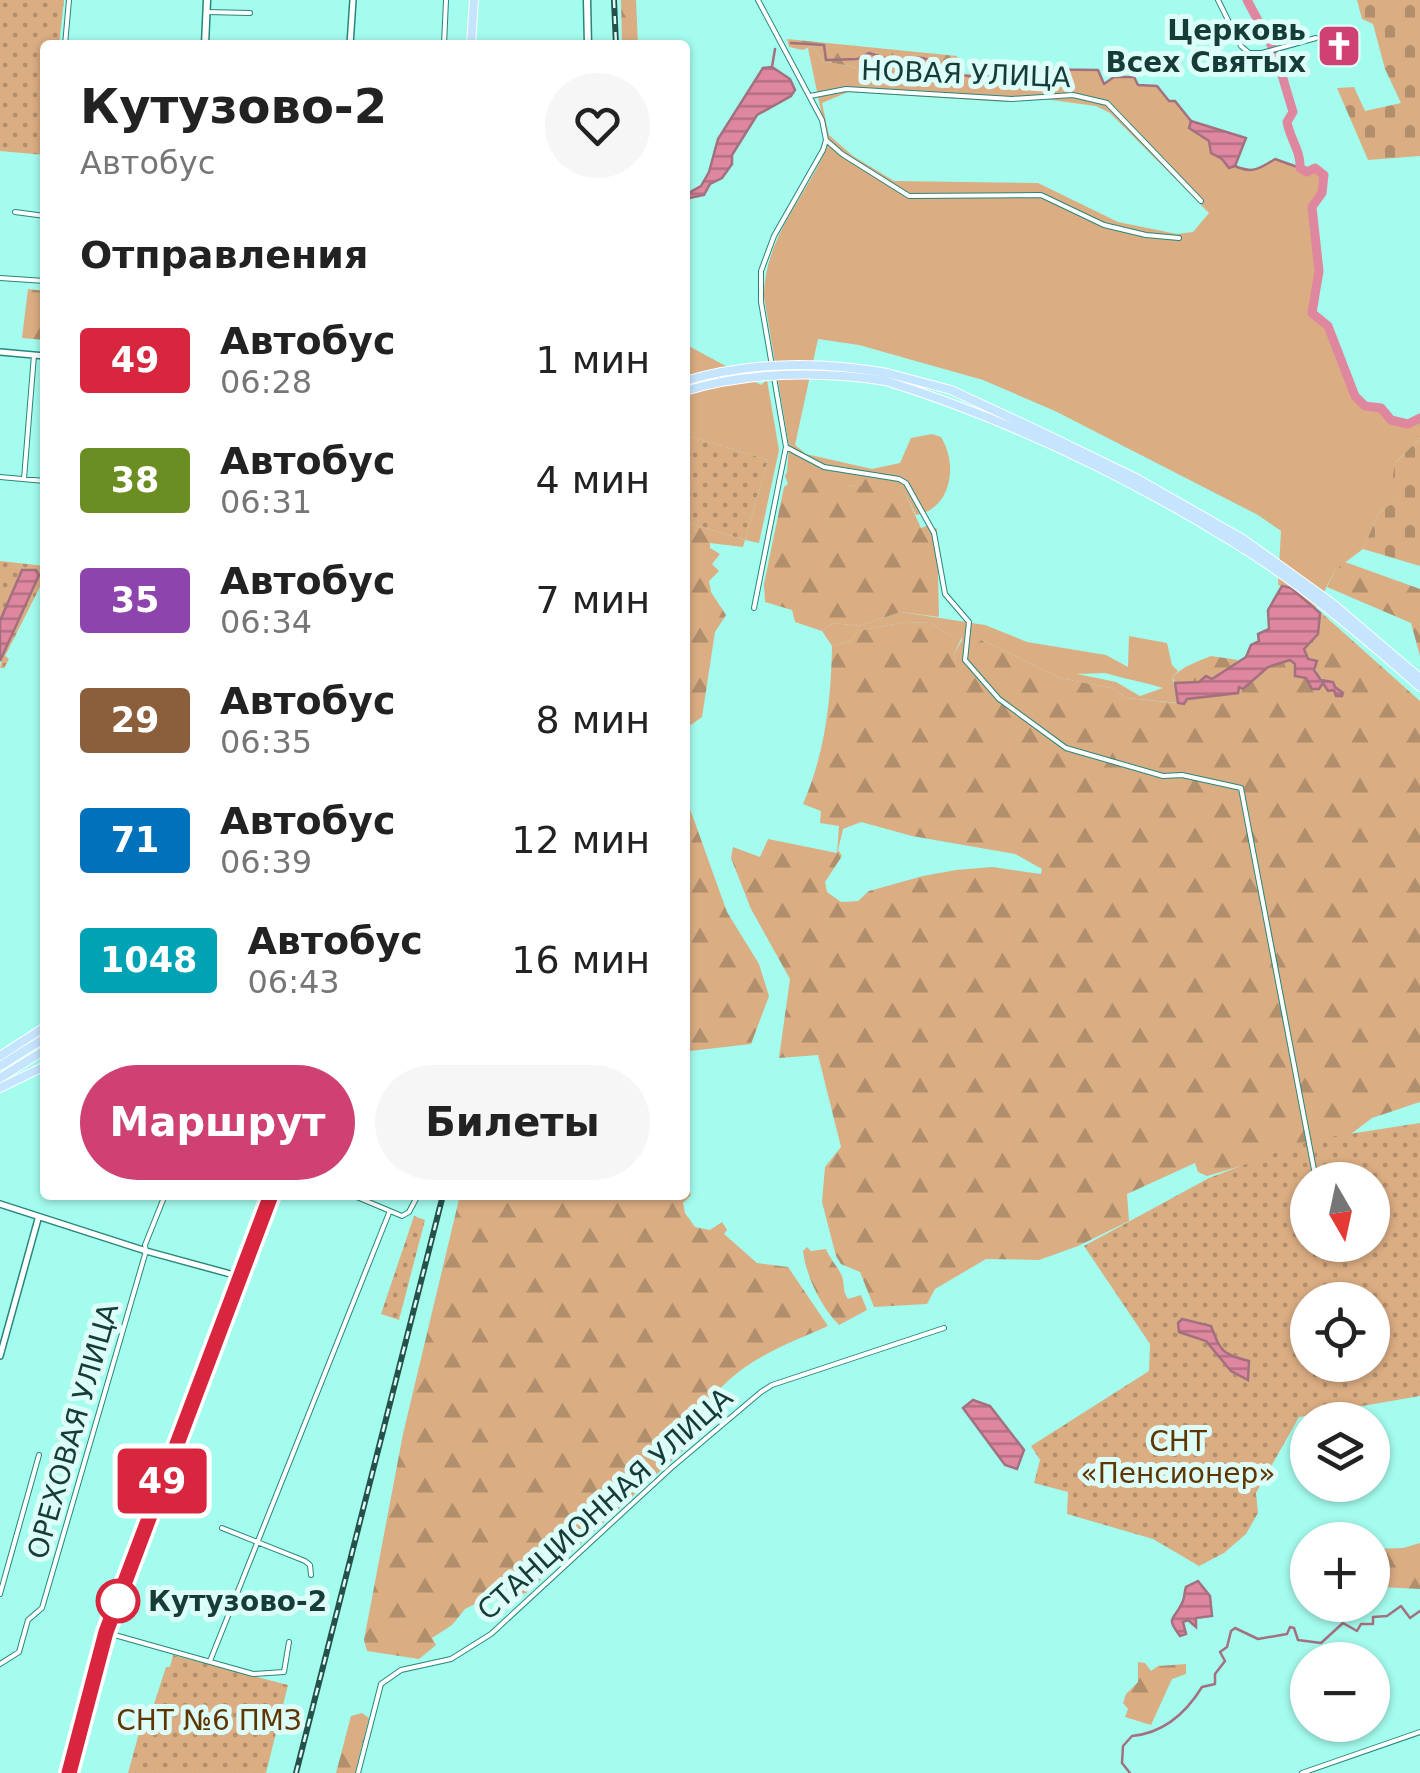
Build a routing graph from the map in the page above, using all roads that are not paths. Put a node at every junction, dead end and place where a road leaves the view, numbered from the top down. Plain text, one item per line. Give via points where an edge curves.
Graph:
1 (69, 0) edge
2 (208, 0) edge
3 (353, 0) edge
4 (446, 0) edge
5 (477, 0) edge
6 (587, 0) edge
7 (758, 0) edge
8 (1218, 0) edge
9 (207, 12) junction
10 (250, 13) dead end
11 (1316, 38) dead end
12 (65, 40) edge
13 (205, 40) edge
14 (350, 40) edge
15 (444, 40) edge
16 (474, 40) edge
17 (588, 40) edge
18 (807, 96) junction
19 (826, 140) junction
20 (1202, 201) dead end
21 (15, 212) dead end
22 (40, 215) edge
23 (1179, 238) dead end
24 (0, 278) edge
25 (40, 281) edge
26 (0, 352) edge
27 (34, 355) junction
28 (40, 356) edge
29 (887, 377) junction
30 (690, 379) edge
31 (690, 390) edge
32 (786, 447) junction
33 (0, 477) edge
34 (24, 479) junction
35 (40, 481) edge
36 (754, 608) dead end
37 (1420, 678) edge
38 (1420, 687) edge
39 (40, 1030) edge
40 (40, 1042) edge
41 (40, 1052) edge
42 (0, 1056) edge
43 (22, 1058) junction
44 (0, 1066) edge
45 (40, 1068) edge
46 (0, 1078) edge
47 (0, 1088) edge
48 (1313, 1162) edge
49 (163, 1200) edge
50 (272, 1200) edge
51 (362, 1200) edge
52 (415, 1200) edge
53 (0, 1204) edge
54 (389, 1213) junction
55 (38, 1218) junction
56 (146, 1251) junction
57 (243, 1278) junction
58 (944, 1328) dead end
59 (0, 1356) edge
60 (39, 1455) dead end
61 (222, 1528) dead end
62 (258, 1542) junction
63 (311, 1575) dead end
64 (0, 1594) edge
65 (111, 1634) junction
66 (289, 1642) dead end
67 (210, 1661) junction
68 (0, 1664) edge
69 (1420, 1732) edge
70 (72, 1773) edge
71 (358, 1773) edge
72 (1302, 1773) edge

1 - 12 street
2 - 9 main road
3 - 14 street
4 - 15 street
5 - 16 main road
6 - 17 main road
7 - 18 street
8 - 11 street via 1250,53
9 - 10 street
9 - 13 main road
18 - 19 street
18 - 20 street, НОВАЯ УЛИЦА via 846,89 1012,99 1073,95 1107,103
19 - 23 street via 909,196 1041,196 1104,226
19 - 32 street via 761,270 760,302
21 - 22 street
24 - 25 street
26 - 27 street
27 - 28 street
27 - 34 street
29 - 30 main road, bridge via 790,364
29 - 31 main road, bridge via 776,375
29 - 37 main road via 951,390 1136,478 1243,538
29 - 38 main road via 1035,437 1234,542
32 - 36 street
32 - 48 street via 824,468 906,483 934,533 945,594 969,622 965,660 1038,730 1066,748 1164,776 1240,788
33 - 34 street
34 - 35 street
39 - 42 main road
40 - 43 main road
41 - 43 main road
43 - 44 main road
43 - 46 main road
45 - 47 main road
49 - 56 street, ОРЕХОВАЯ УЛИЦА
50 - 57 main road
51 - 54 street
52 - 54 street via 406,1214
53 - 55 street
54 - 62 street
55 - 56 street
55 - 59 street
56 - 57 street
56 - 68 street, ОРЕХОВАЯ УЛИЦА via 42,1608 28,1620 20,1652
57 - 65 main road
57 - 70 main road via 106,1632
58 - 71 street, СТАНЦИОННАЯ УЛИЦА via 761,1392 491,1634 451,1658 401,1670 381,1684
60 - 64 street
61 - 62 street
62 - 63 street via 305,1561
62 - 67 street
65 - 67 street
65 - 70 main road
66 - 67 street via 284,1672 253,1674
69 - 72 street

